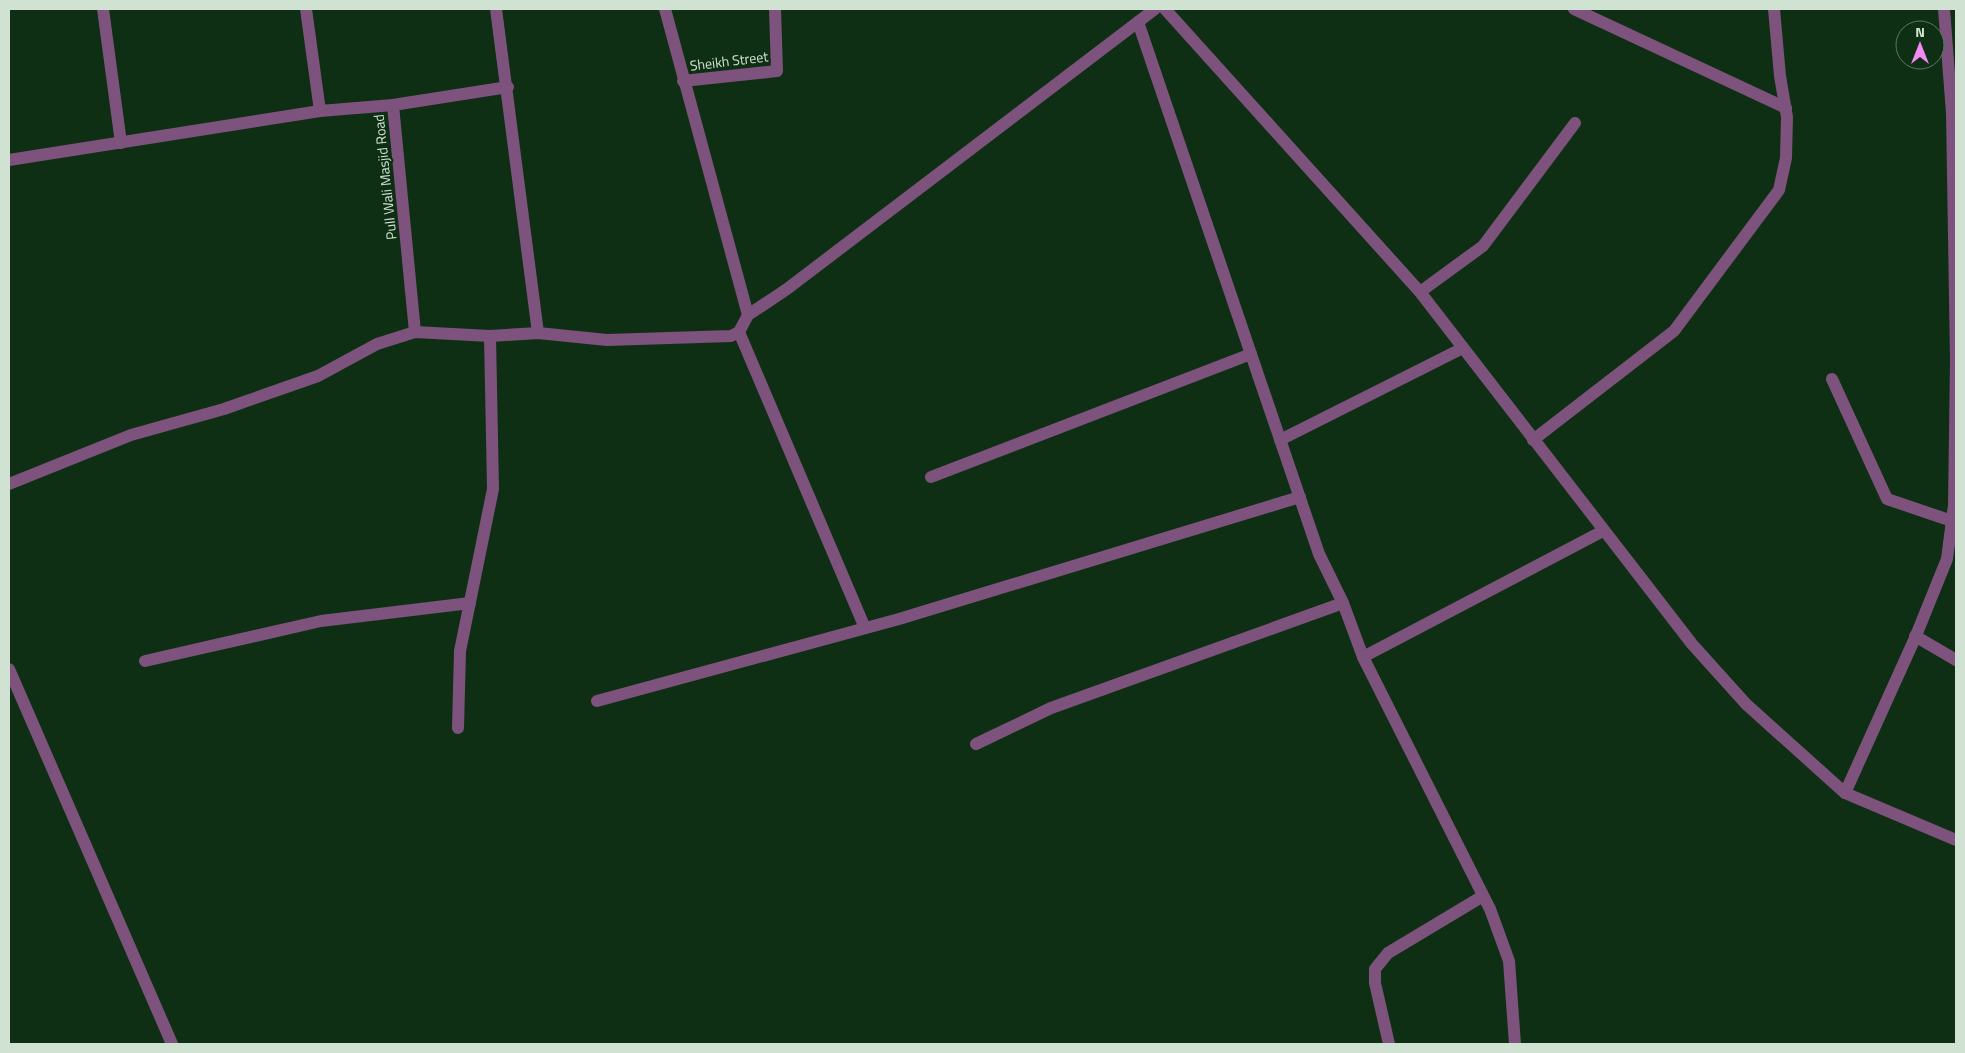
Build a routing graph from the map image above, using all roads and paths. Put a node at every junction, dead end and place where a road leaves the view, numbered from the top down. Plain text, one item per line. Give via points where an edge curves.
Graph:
1 (103, 9) edge
2 (306, 9) edge
3 (496, 9) edge
4 (664, 9) edge
5 (775, 9) edge
6 (1155, 9) edge
7 (1165, 9) edge
8 (1574, 9) edge
9 (1774, 9) edge
10 (1944, 9) edge
11 (1138, 22) junction
12 (683, 82) junction
13 (508, 87) junction
14 (393, 104) junction
15 (1786, 108) junction
16 (320, 111) junction
17 (1575, 123) dead end
18 (121, 143) junction
19 (9, 160) edge
20 (1420, 292) junction
21 (748, 315) junction
22 (415, 332) junction
23 (739, 332) junction
24 (538, 333) junction
25 (490, 336) junction
26 (1463, 348) junction
27 (1251, 354) junction
28 (1956, 360) edge
29 (1832, 379) dead end
30 (1280, 440) junction
31 (1533, 440) junction
32 (931, 477) dead end
33 (9, 484) edge
34 (1300, 497) junction
35 (1952, 521) junction
36 (1603, 530) junction
37 (470, 603) junction
38 (1343, 603) junction
39 (865, 628) junction
40 (1915, 636) junction
41 (1363, 657) junction
42 (1956, 660) edge
43 (144, 661) dead end
44 (9, 669) edge
45 (596, 701) dead end
46 (458, 728) dead end
47 (976, 744) dead end
48 (1845, 793) junction
49 (1956, 840) edge
50 (1483, 896) junction
51 (172, 1044) edge
52 (1389, 1044) edge
53 (1515, 1044) edge

1 - 18 street
2 - 16 street
3 - 13 street
4 - 12 street
5 - 12 street, Sheikh Street via 777,71
6 - 11 street
7 - 20 street
8 - 15 street
9 - 15 street
10 - 28 street via 1952,113
11 - 21 street via 787,289
11 - 27 street
12 - 21 street
13 - 14 street
13 - 24 street
14 - 16 street, Pull Wali Masjid Road
14 - 22 street, Pull Wali Masjid Road
15 - 31 street via 1786,158 1778,190 1674,331
16 - 18 street, Pull Wali Masjid Road
17 - 20 street via 1483,246
18 - 19 street, Pull Wali Masjid Road
20 - 26 street
21 - 23 street
22 - 25 street
22 - 33 street via 377,344 318,376 224,409 131,435
23 - 24 street via 731,336 607,340
23 - 39 street
24 - 25 street
25 - 37 street via 493,489
26 - 30 street
26 - 31 street
27 - 30 street
27 - 32 street
28 - 35 street
29 - 35 street via 1887,499
30 - 34 street
31 - 36 street
34 - 38 street via 1319,554
34 - 39 street
35 - 40 street via 1947,559
36 - 41 street
36 - 48 street via 1692,644 1746,704
37 - 43 street via 322,621
37 - 46 street via 460,651
38 - 41 street
38 - 47 street via 1051,708
39 - 45 street
40 - 42 street
40 - 48 street
41 - 50 street
44 - 51 street
48 - 49 street
50 - 52 street via 1388,953 1375,969 1375,983
50 - 53 street via 1509,961

